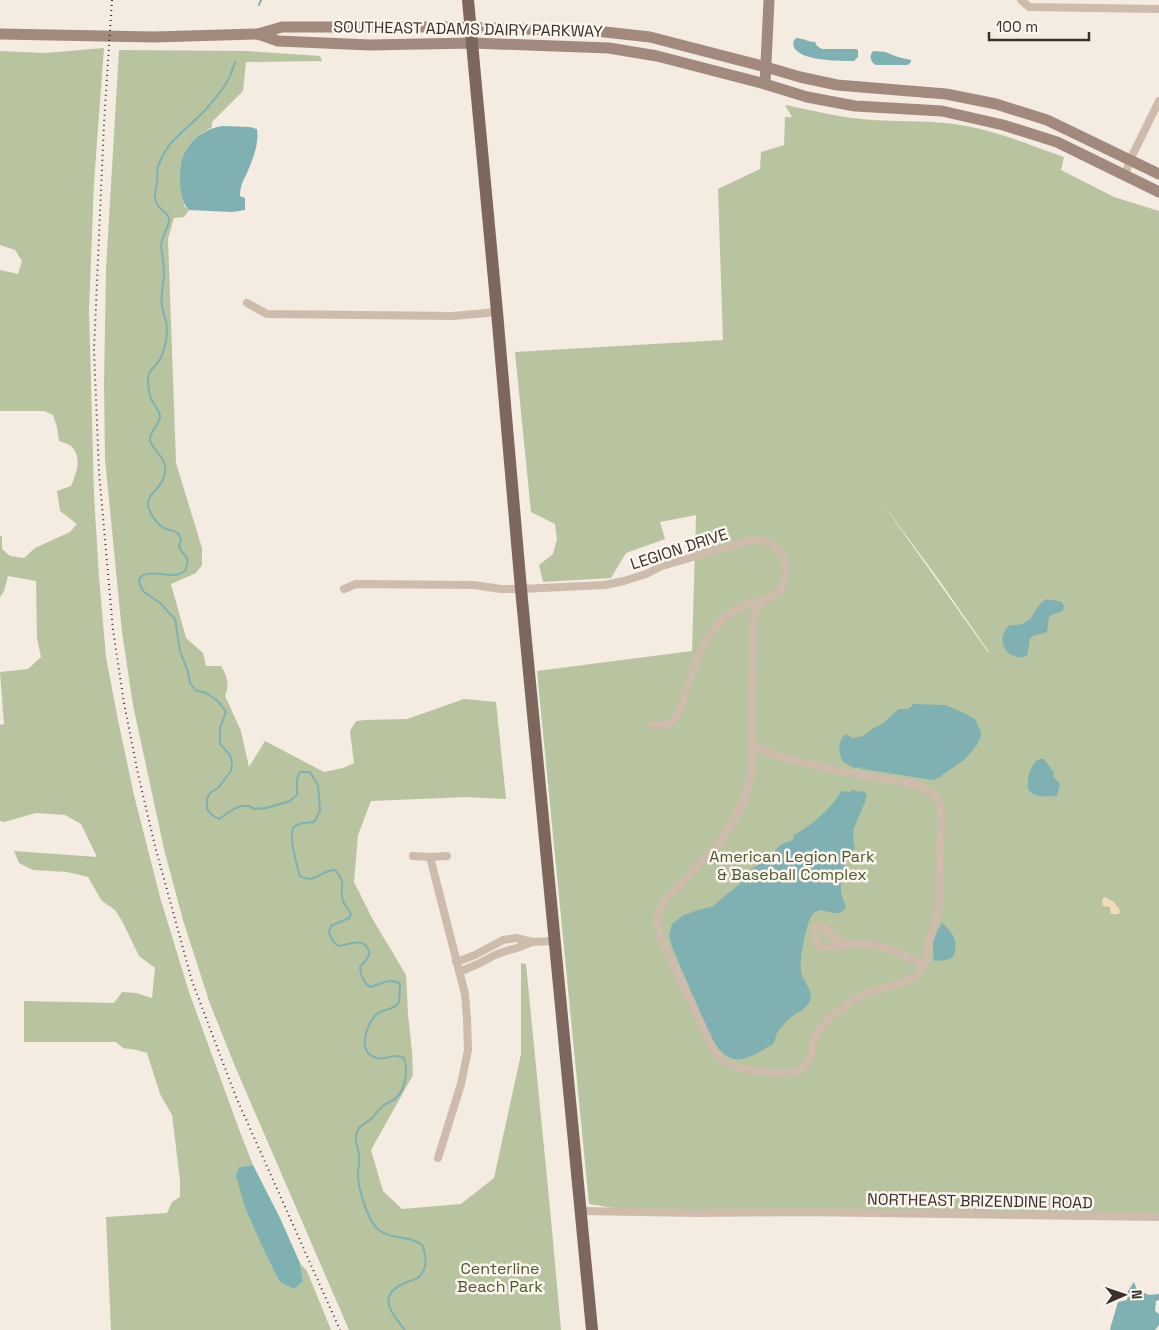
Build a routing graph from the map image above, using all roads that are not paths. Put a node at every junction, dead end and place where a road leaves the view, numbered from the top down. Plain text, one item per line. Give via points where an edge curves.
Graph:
1 (468, 0) edge
2 (769, 0) edge
3 (1021, 0) edge
4 (1159, 9) edge
5 (471, 28) junction
6 (0, 34) edge
7 (258, 34) junction
8 (472, 43) junction
9 (766, 67) junction
10 (765, 84) junction
11 (1159, 101) edge
12 (1130, 160) junction
13 (1159, 174) edge
14 (1125, 175) junction
15 (1159, 192) edge
16 (247, 303) dead end
17 (497, 312) junction
18 (344, 589) dead end
19 (521, 589) junction
20 (762, 601) junction
21 (651, 725) dead end
22 (752, 746) junction
23 (413, 856) dead end
24 (447, 856) dead end
25 (430, 857) junction
26 (555, 941) junction
27 (532, 942) junction
28 (847, 944) dead end
29 (456, 962) junction
30 (924, 965) junction
31 (459, 972) junction
32 (438, 1158) dead end
33 (581, 1212) junction
34 (1159, 1217) edge
35 (592, 1330) edge

1 - 5 main road
2 - 9 main road
3 - 4 street via 1028,7
5 - 7 main road, SOUTHEAST ADAMS DAIRY PARKWAY via 282,27
5 - 8 main road
5 - 9 main road, SOUTHEAST ADAMS DAIRY PARKWAY via 596,30 650,37
6 - 7 main road, SOUTHEAST ADAMS DAIRY PARKWAY via 154,37
7 - 8 main road, SOUTHEAST ADAMS DAIRY PARKWAY via 278,41
8 - 10 main road, SOUTHEAST ADAMS DAIRY PARKWAY via 609,48 658,56
8 - 17 main road
9 - 10 main road
9 - 12 main road, SOUTHEAST ADAMS DAIRY PARKWAY via 837,85 946,94 996,104 1047,120
10 - 14 main road, SOUTHEAST ADAMS DAIRY PARKWAY via 855,106 942,111 1003,125 1057,142
11 - 12 street
12 - 13 main road, SOUTHEAST ADAMS DAIRY PARKWAY
12 - 14 street
14 - 15 main road, SOUTHEAST ADAMS DAIRY PARKWAY
16 - 17 street via 268,314 453,316
17 - 19 main road
18 - 19 street, LEGION DRIVE via 356,584 421,584
19 - 20 street, LEGION DRIVE via 605,585 751,540 762,540 772,544 782,555 786,566 785,580 779,590
19 - 26 main road
20 - 21 street via 743,606 721,620 703,646 672,721 667,725
20 - 22 street via 756,610 753,633
22 - 30 street via 780,757 839,771 918,785 937,798 942,818 939,904
22 - 30 street via 750,781 733,822 699,866 666,899 658,919 660,934 718,1057 739,1068 780,1073 802,1069 807,1064 816,1034 834,1015 864,994 917,976
23 - 25 street
24 - 25 street
25 - 29 street
26 - 27 street
26 - 33 main road
27 - 29 street via 516,938 503,940
27 - 31 street
28 - 30 street via 886,948
29 - 31 street
31 - 32 street via 465,994 468,1050
33 - 34 street, NORTHEAST BRIZENDINE ROAD
33 - 35 main road

